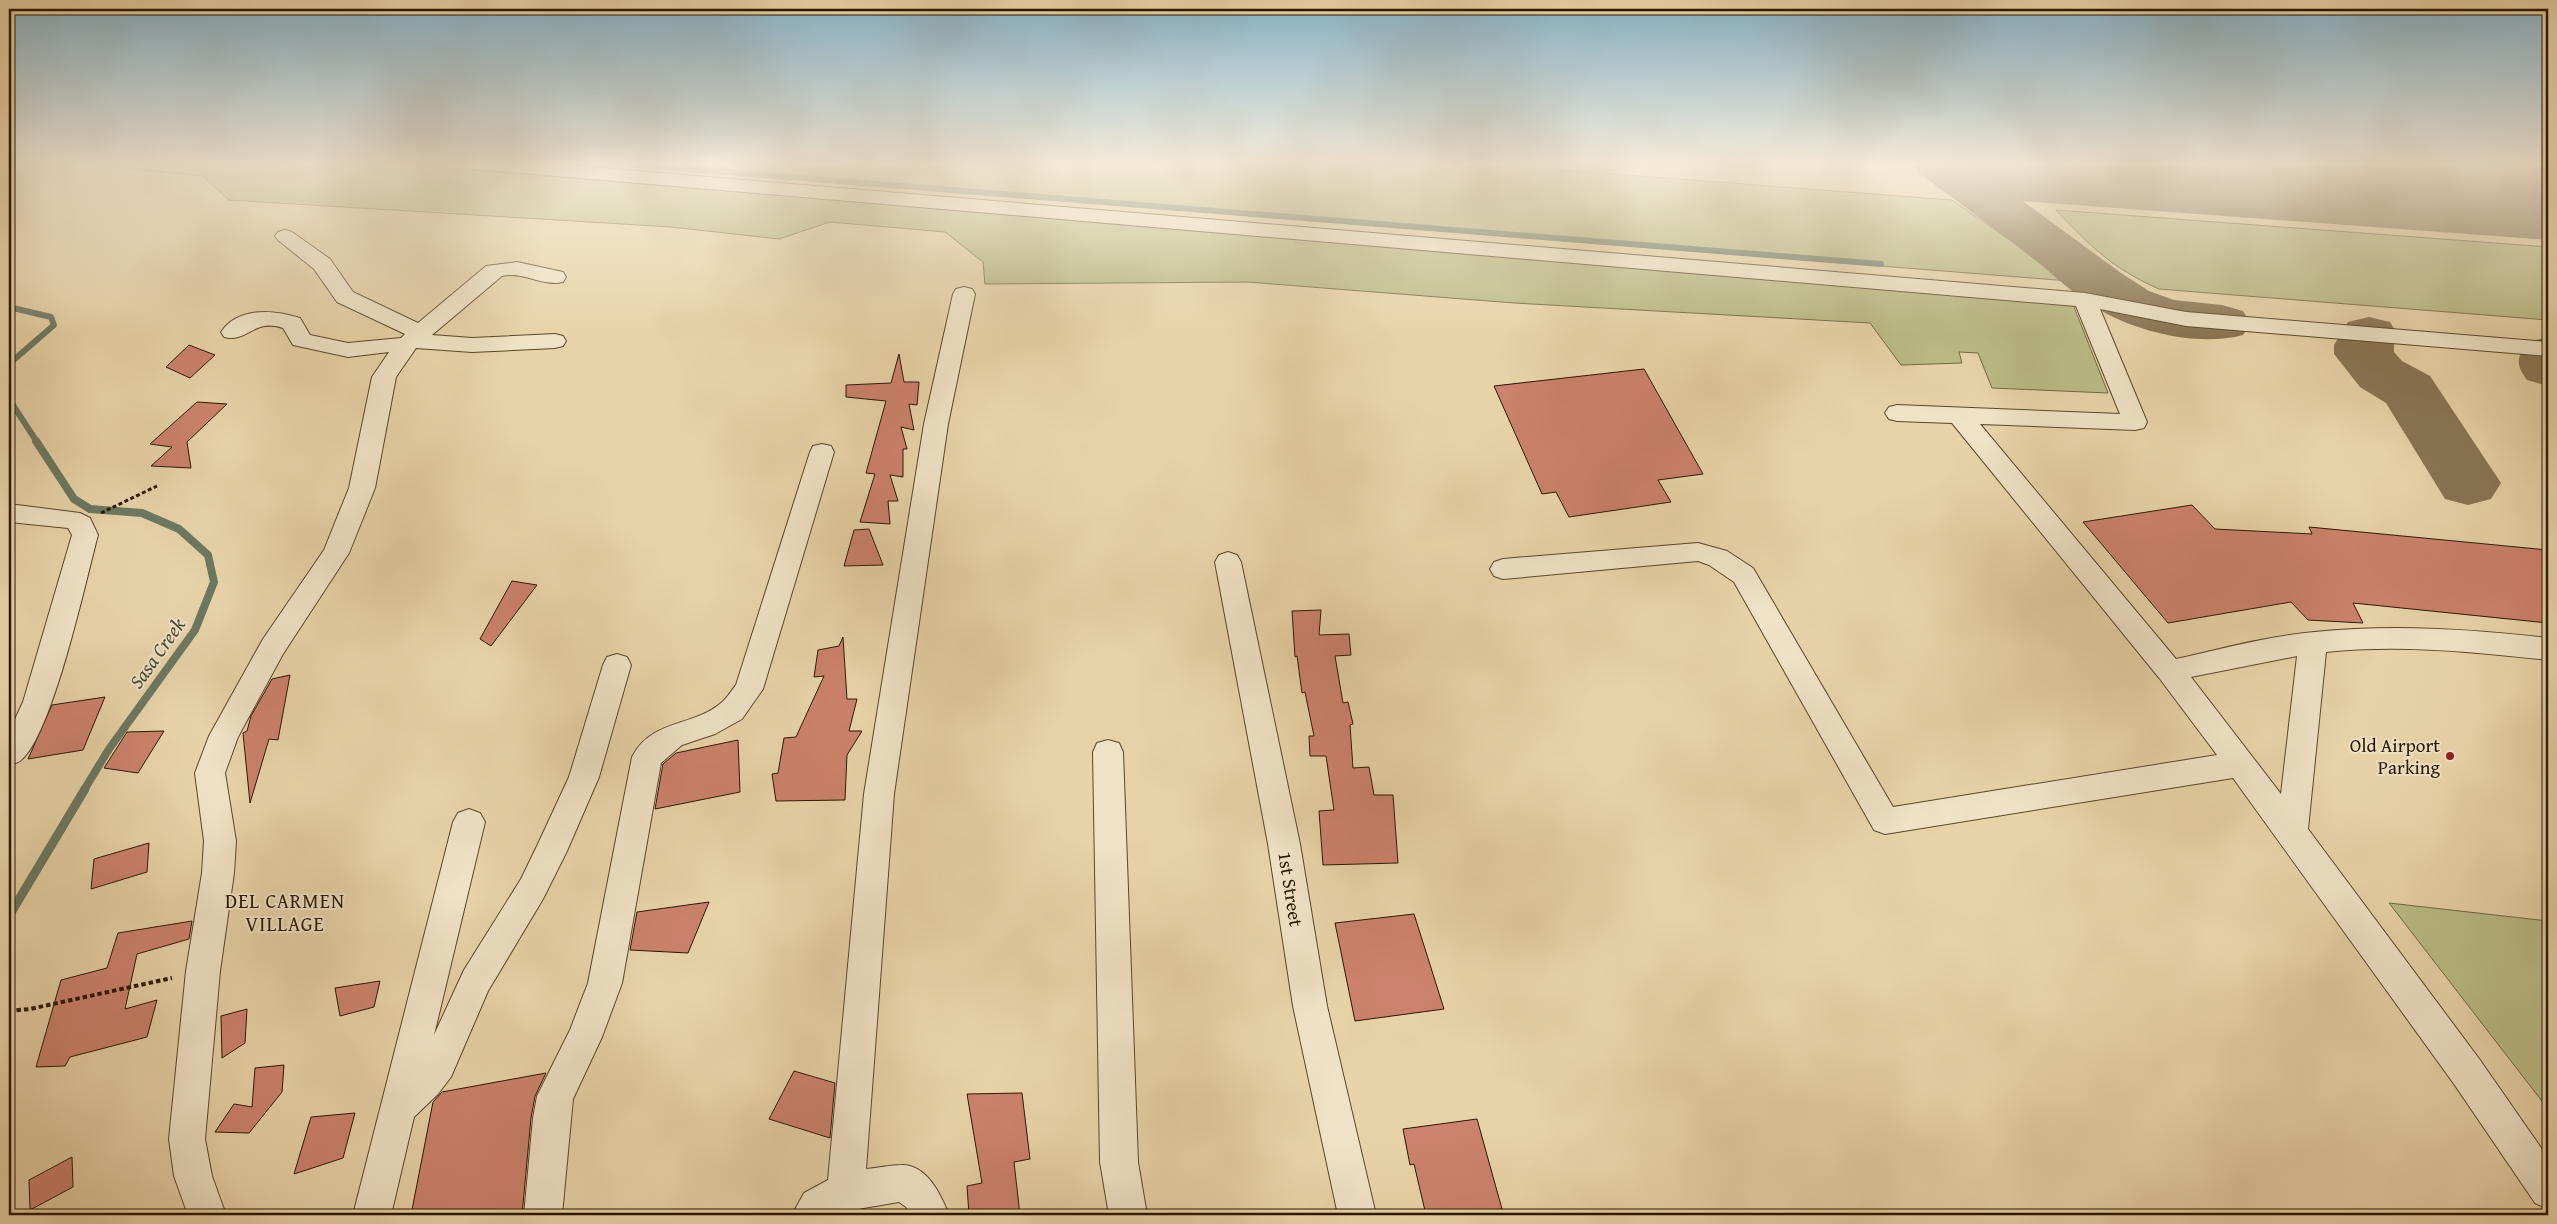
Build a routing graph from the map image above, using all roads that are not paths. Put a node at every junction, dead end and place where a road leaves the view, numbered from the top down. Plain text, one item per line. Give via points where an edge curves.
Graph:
1 (1146, 220) edge
2 (285, 236) dead end
3 (555, 277) dead end
4 (964, 294) dead end
5 (2085, 300) junction
6 (232, 332) dead end
7 (414, 340) junction
8 (554, 341) dead end
9 (2548, 349) edge
10 (1897, 413) dead end
11 (1959, 415) junction
12 (822, 452) dead end
13 (9, 513) edge
14 (1228, 562) dead end
15 (1503, 570) dead end
16 (2313, 642) junction
17 (2548, 649) edge
18 (617, 665) dead end
19 (2170, 670) junction
20 (38, 702) junction
21 (9, 713) edge
22 (1108, 752) dead end
23 (9, 753) edge
24 (2241, 764) junction
25 (469, 822) dead end
26 (2292, 832) junction
27 (399, 1107) junction
28 (2548, 1190) edge
29 (846, 1191) junction
30 (207, 1215) edge
31 (372, 1215) edge
32 (543, 1215) edge
33 (811, 1215) edge
34 (930, 1215) edge
35 (1128, 1215) edge
36 (1357, 1215) edge

1 - 5 street
2 - 7 street via 322,264 344,297
3 - 7 street via 517,268 494,270
4 - 29 street via 936,424 879,794
5 - 9 street via 2186,320
5 - 11 street via 2135,422
6 - 7 street via 255,318 266,317 292,323 301,340 336,349 361,349
7 - 8 street via 472,345
7 - 30 street via 384,377 362,488 336,552 273,647 224,736 210,773 220,841 218,873 204,971 187,1139 193,1176
10 - 11 street
11 - 19 street
12 - 32 street via 749,689 726,714 705,726 672,736 647,757 605,983 585,1037 555,1096
13 - 20 street via 71,519 85,528
14 - 36 street, 1st Street via 1284,844 1310,1006
15 - 24 street via 1698,552 1732,566 1744,575 1885,821
16 - 17 street via 2394,638
16 - 19 street
16 - 26 street
18 - 27 street via 584,777 551,851 476,982 438,1065
19 - 24 street
20 - 21 street
20 - 23 street via 22,737
22 - 35 street via 1119,1162
24 - 26 street
25 - 27 street
26 - 28 street via 2462,1065
27 - 31 street
29 - 33 street
29 - 34 street via 904,1184 919,1194

